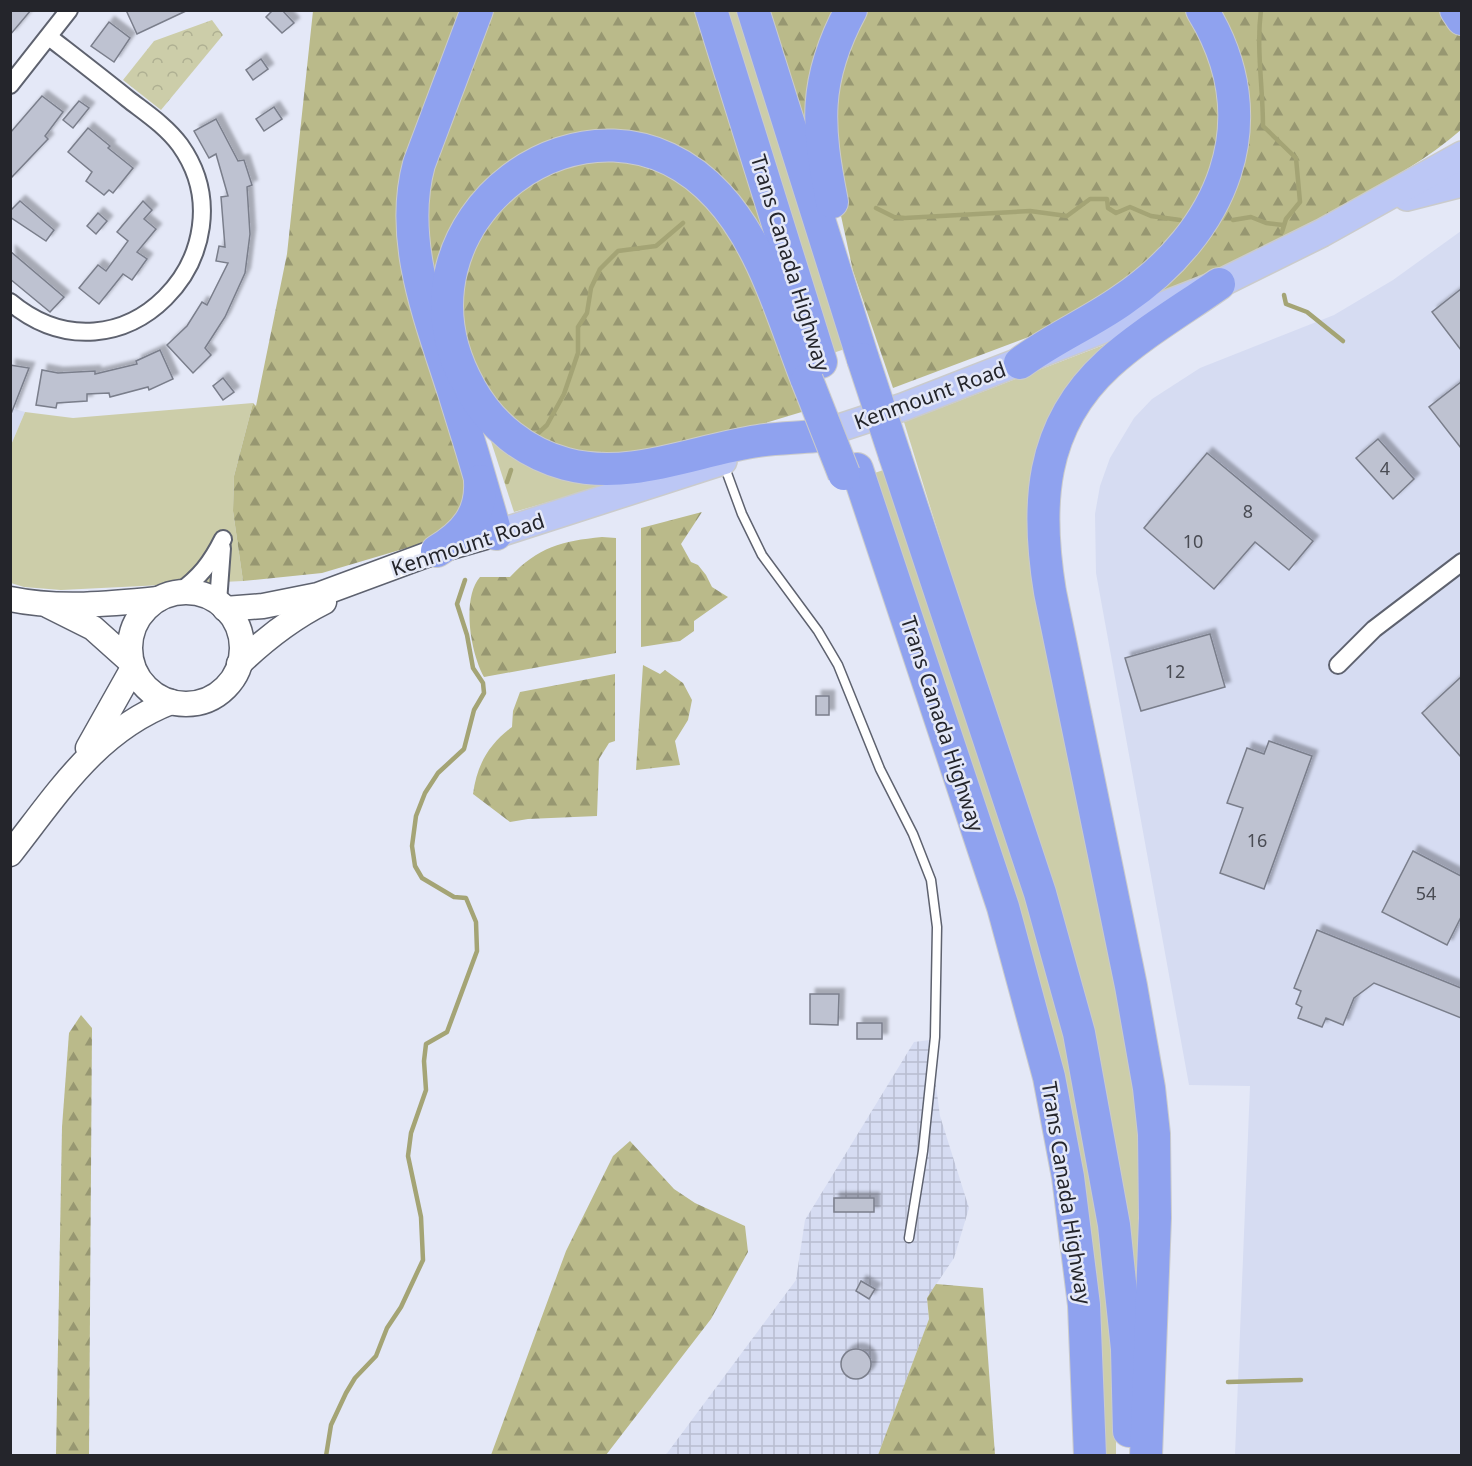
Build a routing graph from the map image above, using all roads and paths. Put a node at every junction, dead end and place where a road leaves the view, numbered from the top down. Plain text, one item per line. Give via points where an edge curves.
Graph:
1 (69, 10) edge
2 (477, 10) edge
3 (711, 10) edge
4 (753, 10) edge
5 (851, 10) edge
6 (1202, 10) edge
7 (1456, 10) edge
8 (1461, 19) edge
9 (49, 37) junction
10 (10, 85) edge
11 (1461, 155) edge
12 (1461, 183) edge
13 (1376, 204) junction
14 (1219, 284) junction
15 (10, 302) edge
16 (455, 358) junction
17 (863, 359) junction
18 (1020, 363) junction
19 (816, 377) junction
20 (816, 436) junction
21 (723, 462) junction
22 (480, 478) junction
23 (502, 532) junction
24 (437, 551) junction
25 (1461, 562) edge
26 (375, 576) junction
27 (168, 596) junction
28 (10, 599) edge
29 (44, 603) junction
30 (221, 606) junction
31 (239, 664) junction
32 (132, 665) junction
33 (1338, 665) dead end
34 (171, 702) junction
35 (76, 768) junction
36 (10, 854) edge
37 (909, 1238) dead end
38 (1090, 1455) edge
39 (1129, 1455) edge
40 (1146, 1455) edge

1 - 9 street
2 - 22 highway via 419,164 412,221 429,310
3 - 19 highway, Trans Canada Highway
4 - 17 highway, Trans Canada Highway
5 - 17 highway via 829,55 823,78 821,128
6 - 18 highway via 1225,60 1234,110 1230,154 1214,202 1169,264 1123,300 1049,341
7 - 8 highway
9 - 10 street
9 - 15 street via 180,144 196,180 199,225 188,264 171,293 141,318 123,326 91,332 59,329 40,322
11 - 13 main road, Kenmount Road
12 - 13 main road
13 - 14 main road, Kenmount Road
14 - 18 main road, Kenmount Road
14 - 40 highway via 1115,358 1090,382 1058,433 1042,501 1050,592 1136,1008 1154,1134 1154,1295
16 - 19 highway via 448,326 450,276 464,234 480,208 511,178 535,164 577,150 618,147 670,160 701,180 728,207 748,239
16 - 20 highway via 474,395 499,427 537,454 569,465 605,469 644,466 759,441
16 - 23 highway
17 - 39 highway, Trans Canada Highway, bridge via 1040,893 1079,1033 1098,1124 1120,1278 1127,1349
18 - 20 main road, Kenmount Road
19 - 38 highway, Trans Canada Highway via 926,676 1007,922 1054,1099 1084,1305
20 - 21 main road, Kenmount Road
21 - 23 main road, Kenmount Road
21 - 37 lane via 762,555 838,665 879,769 913,834 931,880 938,927 935,1037
22 - 23 highway
22 - 24 highway via 479,504 470,523
23 - 24 main road, Kenmount Road
24 - 26 main road, Kenmount Road
25 - 33 street via 1374,629
26 - 30 main road, Kenmount Road via 318,595 263,606
26 - 31 main road, Kenmount Road via 301,613
27 - 29 main road via 110,604
27 - 30 main road via 199,594
27 - 30 street via 198,579 223,539
27 - 32 main road via 136,621 130,641
28 - 29 main road
29 - 32 main road via 93,628
30 - 31 main road via 240,634
31 - 34 main road via 227,686 207,699
32 - 34 main road via 144,686
32 - 35 main road
34 - 35 main road via 124,725
35 - 36 main road

